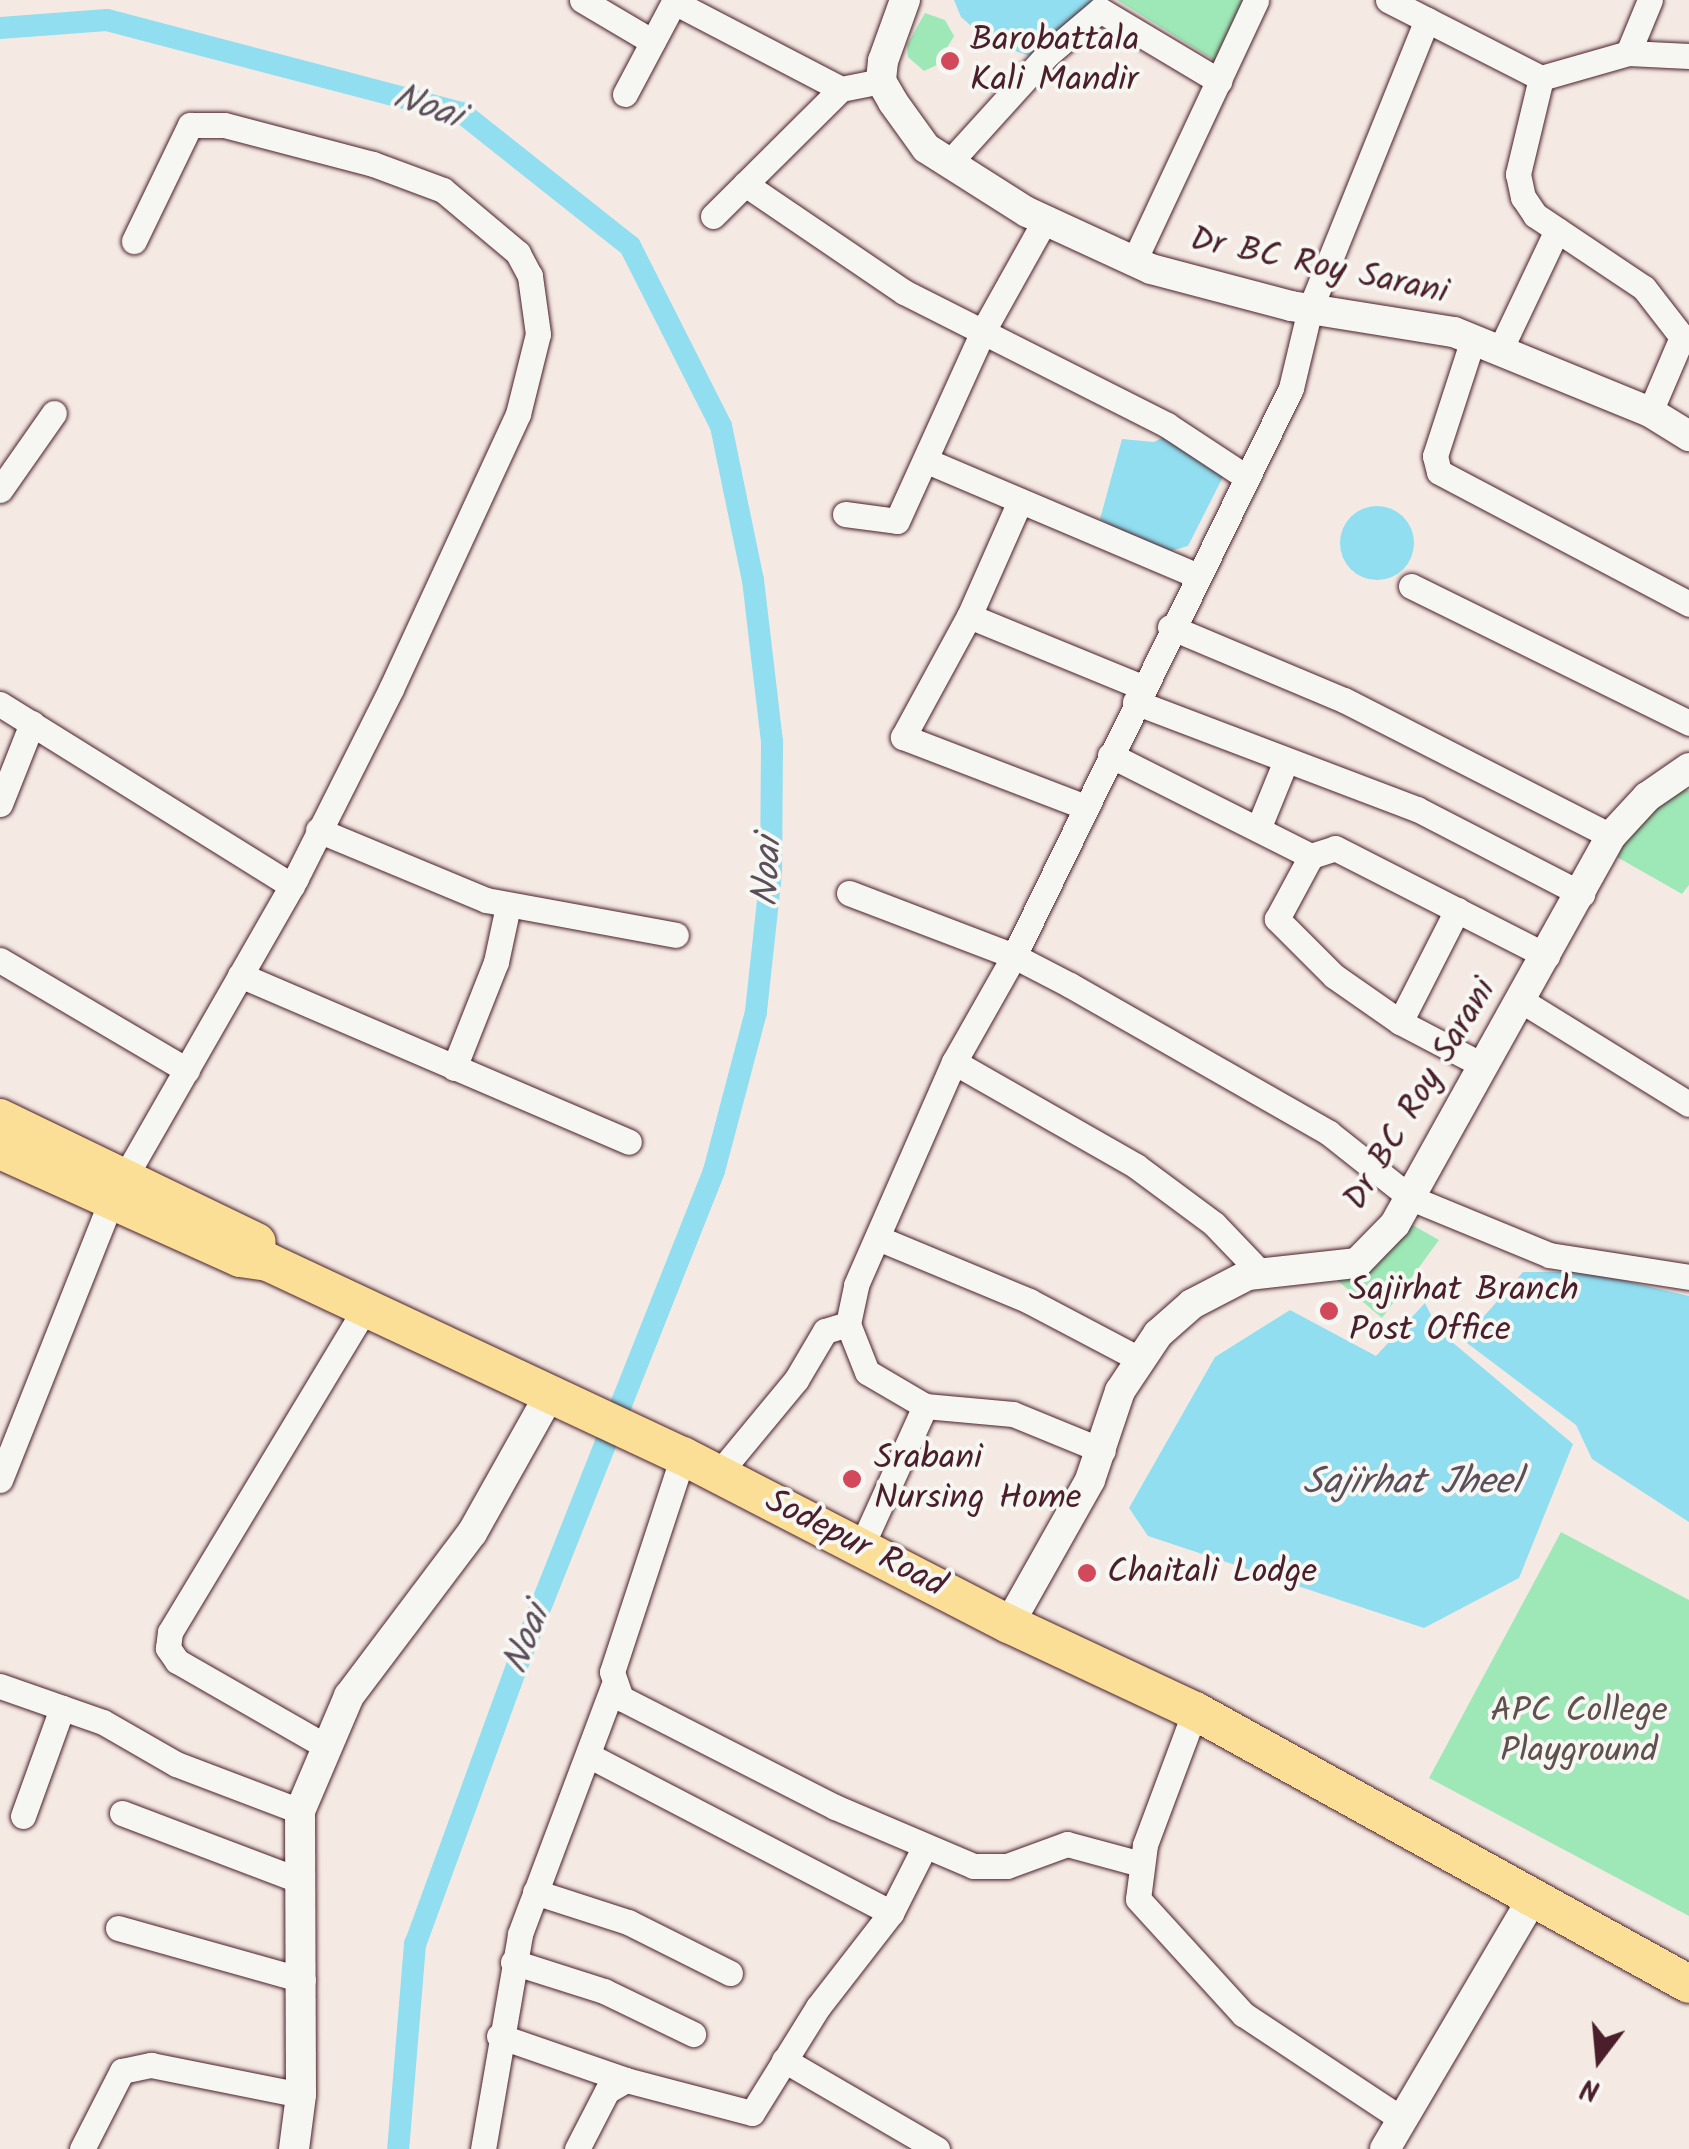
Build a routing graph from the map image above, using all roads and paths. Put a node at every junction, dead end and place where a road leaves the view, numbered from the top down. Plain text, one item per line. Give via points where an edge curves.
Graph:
1 (582, 0) edge
2 (1256, 0) edge
3 (1388, 0) edge
4 (1650, 0) edge
5 (675, 1) edge
6 (902, 1) edge
7 (1427, 20) junction
8 (653, 42) junction
9 (1628, 53) junction
10 (1689, 56) edge
11 (1541, 78) junction
12 (881, 81) junction
13 (1219, 81) junction
14 (841, 89) junction
15 (625, 94) dead end
16 (949, 163) junction
17 (745, 184) junction
18 (712, 216) dead end
19 (1045, 220) junction
20 (1557, 230) junction
21 (134, 241) dead end
22 (1134, 261) junction
23 (1310, 309) junction
24 (983, 331) junction
25 (1686, 337) edge
26 (1487, 345) junction
27 (54, 412) dead end
28 (1650, 412) junction
29 (1689, 436) edge
30 (927, 462) junction
31 (1244, 475) junction
32 (0, 490) edge
33 (1020, 501) junction
34 (844, 514) dead end
35 (1196, 575) junction
36 (1411, 586) dead end
37 (1689, 604) edge
38 (969, 616) junction
39 (1170, 628) junction
40 (1139, 695) junction
41 (0, 704) edge
42 (1689, 722) edge
43 (32, 724) junction
44 (1110, 755) junction
45 (1285, 763) junction
46 (1688, 772) edge
47 (0, 804) edge
48 (1085, 807) junction
49 (1258, 829) junction
50 (318, 830) junction
51 (1611, 836) junction
52 (1312, 856) junction
53 (292, 886) junction
54 (848, 893) dead end
55 (1582, 894) junction
56 (508, 906) junction
57 (1456, 910) junction
58 (676, 935) dead end
59 (1014, 956) junction
60 (1547, 956) junction
61 (0, 960) edge
62 (240, 975) junction
63 (1522, 1001) junction
64 (1400, 1022) junction
65 (954, 1062) junction
66 (1484, 1066) junction
67 (454, 1068) junction
68 (187, 1070) junction
69 (1689, 1104) edge
70 (0, 1118) edge
71 (629, 1142) dead end
72 (0, 1150) edge
73 (118, 1191) junction
74 (1411, 1198) junction
75 (878, 1238) junction
76 (1261, 1273) junction
77 (1689, 1277) edge
78 (364, 1310) junction
79 (848, 1324) junction
80 (1140, 1360) junction
81 (559, 1400) junction
82 (925, 1406) junction
83 (669, 1449) junction
84 (1103, 1451) junction
85 (718, 1473) junction
86 (0, 1480) edge
87 (862, 1545) junction
88 (1009, 1624) junction
89 (0, 1686) edge
90 (613, 1687) junction
91 (62, 1708) junction
92 (1195, 1711) junction
93 (326, 1747) junction
94 (588, 1755) junction
95 (300, 1811) junction
96 (122, 1812) dead end
97 (23, 1816) dead end
98 (924, 1846) junction
99 (1141, 1864) junction
100 (296, 1879) junction
101 (535, 1892) junction
102 (1533, 1898) junction
103 (891, 1913) junction
104 (118, 1928) dead end
105 (514, 1962) junction
106 (730, 1972) dead end
107 (303, 1980) junction
108 (1689, 1984) edge
109 (694, 2034) dead end
110 (499, 2036) junction
111 (784, 2060) junction
112 (626, 2080) junction
113 (302, 2095) junction
114 (1403, 2120) junction
115 (82, 2149) edge
116 (294, 2149) edge
117 (483, 2149) edge
118 (577, 2149) edge
119 (937, 2149) edge
120 (1385, 2149) edge

1 - 8 street
2 - 13 street
3 - 7 street
4 - 9 street
5 - 8 street
5 - 14 street
6 - 12 street
7 - 11 street
7 - 23 street
8 - 15 street
9 - 10 street
9 - 11 street
11 - 20 street via 1518,174 1536,215
12 - 14 street
12 - 16 street, Dr BC Roy Sarani via 926,148
13 - 16 street via 1100,10 1048,54
13 - 22 street
14 - 17 street
16 - 19 street, Dr BC Roy Sarani
17 - 18 street
17 - 24 street via 904,292
19 - 22 street, Dr BC Roy Sarani
19 - 24 street
20 - 25 street via 1644,288
20 - 26 street
21 - 50 street via 190,125 211,123 372,164 444,190 499,233 530,276 538,334 518,414
22 - 23 street, Dr BC Roy Sarani
23 - 26 street, Dr BC Roy Sarani
23 - 31 street via 1292,388
24 - 30 street
24 - 31 street via 1167,425
25 - 28 street
26 - 28 street, Dr BC Roy Sarani
26 - 37 street via 1435,456 1439,472
27 - 32 street
28 - 29 street, Dr BC Roy Sarani
30 - 33 street
30 - 34 street via 898,522
31 - 35 street
33 - 35 street
33 - 38 street
35 - 39 street
36 - 42 street
38 - 40 street
38 - 48 street via 903,737
39 - 40 street
39 - 51 street via 1344,700
40 - 44 street
40 - 45 street
41 - 43 street
43 - 47 street
43 - 53 street
44 - 48 street
44 - 49 street
45 - 49 street
45 - 55 street via 1417,809
46 - 51 street, Dr BC Roy Sarani via 1647,797
48 - 59 street
49 - 52 street
50 - 53 street
50 - 56 street via 439,884
51 - 55 street, Dr BC Roy Sarani
52 - 57 street via 1335,848
52 - 64 street via 1277,919 1334,976
53 - 62 street
54 - 59 street
55 - 60 street, Dr BC Roy Sarani
56 - 58 street
56 - 67 street via 485,994
57 - 60 street
57 - 64 street
59 - 65 street
59 - 74 street via 1329,1132
60 - 63 street, Dr BC Roy Sarani
61 - 68 street
62 - 67 street
62 - 68 street
63 - 66 street, Dr BC Roy Sarani
63 - 69 street
64 - 66 street
65 - 75 street
65 - 76 street via 1136,1166 1214,1224
66 - 74 street, Dr BC Roy Sarani
67 - 71 street
68 - 73 street
70 - 73 main road
72 - 73 main road, Sodepur Road
73 - 78 main road, Sodepur Road via 240,1258 268,1262
73 - 86 street
74 - 76 street, Dr BC Roy Sarani via 1357,1263
74 - 77 street via 1549,1255
75 - 79 street via 856,1285
75 - 80 street via 1012,1293
76 - 80 street, Dr BC Roy Sarani via 1192,1304
78 - 81 main road, Sodepur Road
78 - 93 street via 170,1632 168,1648 177,1660
79 - 82 street via 866,1372
79 - 85 street via 825,1331 796,1380
80 - 84 street, Dr BC Roy Sarani via 1120,1392
81 - 83 main road, Sodepur Road
81 - 93 street via 472,1533 350,1696
82 - 84 street via 1013,1414
82 - 87 street
83 - 85 main road, Sodepur Road
83 - 90 street
84 - 88 street, Dr BC Roy Sarani
85 - 87 main road, Sodepur Road
87 - 88 main road, Sodepur Road
88 - 92 main road, Sodepur Road
89 - 91 street
90 - 94 street
90 - 98 street via 621,1698 835,1808
91 - 95 street via 104,1722 176,1764
91 - 97 street
92 - 99 street
92 - 102 main road, Sodepur Road
93 - 95 street
94 - 101 street
94 - 103 street
95 - 100 street
96 - 100 street
98 - 99 street via 993,1869 1067,1844
98 - 103 street
99 - 114 street via 1138,1899 1144,1909 1243,2014
100 - 107 street
101 - 105 street
101 - 106 street via 628,1922
102 - 108 main road, Sodepur Road
102 - 114 street
103 - 111 street
104 - 107 street
105 - 109 street via 604,1990
105 - 110 street
107 - 113 street
110 - 112 street
110 - 117 street
111 - 112 street via 746,2115
111 - 119 street
112 - 118 street via 607,2091
113 - 115 street via 151,2064 122,2071
113 - 116 street
114 - 120 street

